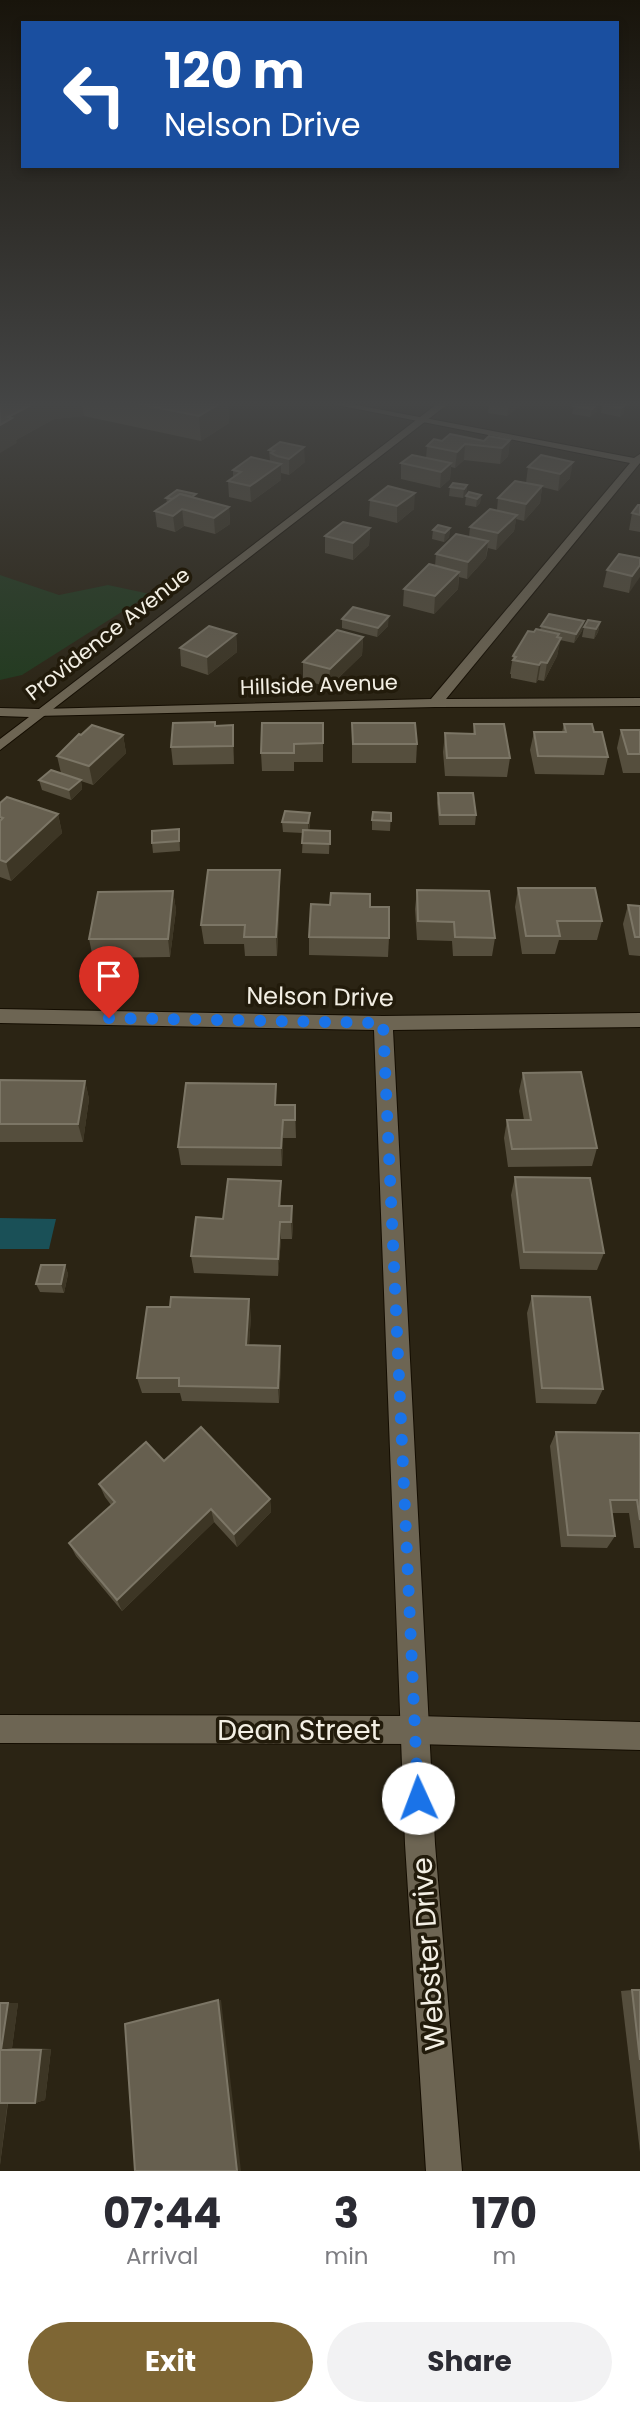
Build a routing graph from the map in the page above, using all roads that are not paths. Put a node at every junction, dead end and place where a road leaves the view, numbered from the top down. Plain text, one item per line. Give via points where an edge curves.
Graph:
1 (309, 505) edge
2 (599, 505) edge
3 (640, 702) edge
4 (435, 703) junction
5 (0, 712) edge
6 (40, 713) junction
7 (0, 746) edge
8 (0, 1016) edge
9 (640, 1020) edge
10 (383, 1023) junction
11 (0, 1729) edge
12 (416, 1730) junction
13 (640, 1736) edge
14 (444, 2171) edge

1 - 6 street, Providence Avenue
2 - 4 street
3 - 4 street, Hillside Avenue
4 - 6 street, Hillside Avenue
5 - 6 street, Hillside Avenue
6 - 7 street, Providence Avenue
8 - 10 street, Nelson Drive
9 - 10 street, Nelson Drive
10 - 12 street, Webster Drive
11 - 12 street, Dean Street
12 - 13 street, Dean Street
12 - 14 street, Webster Drive

